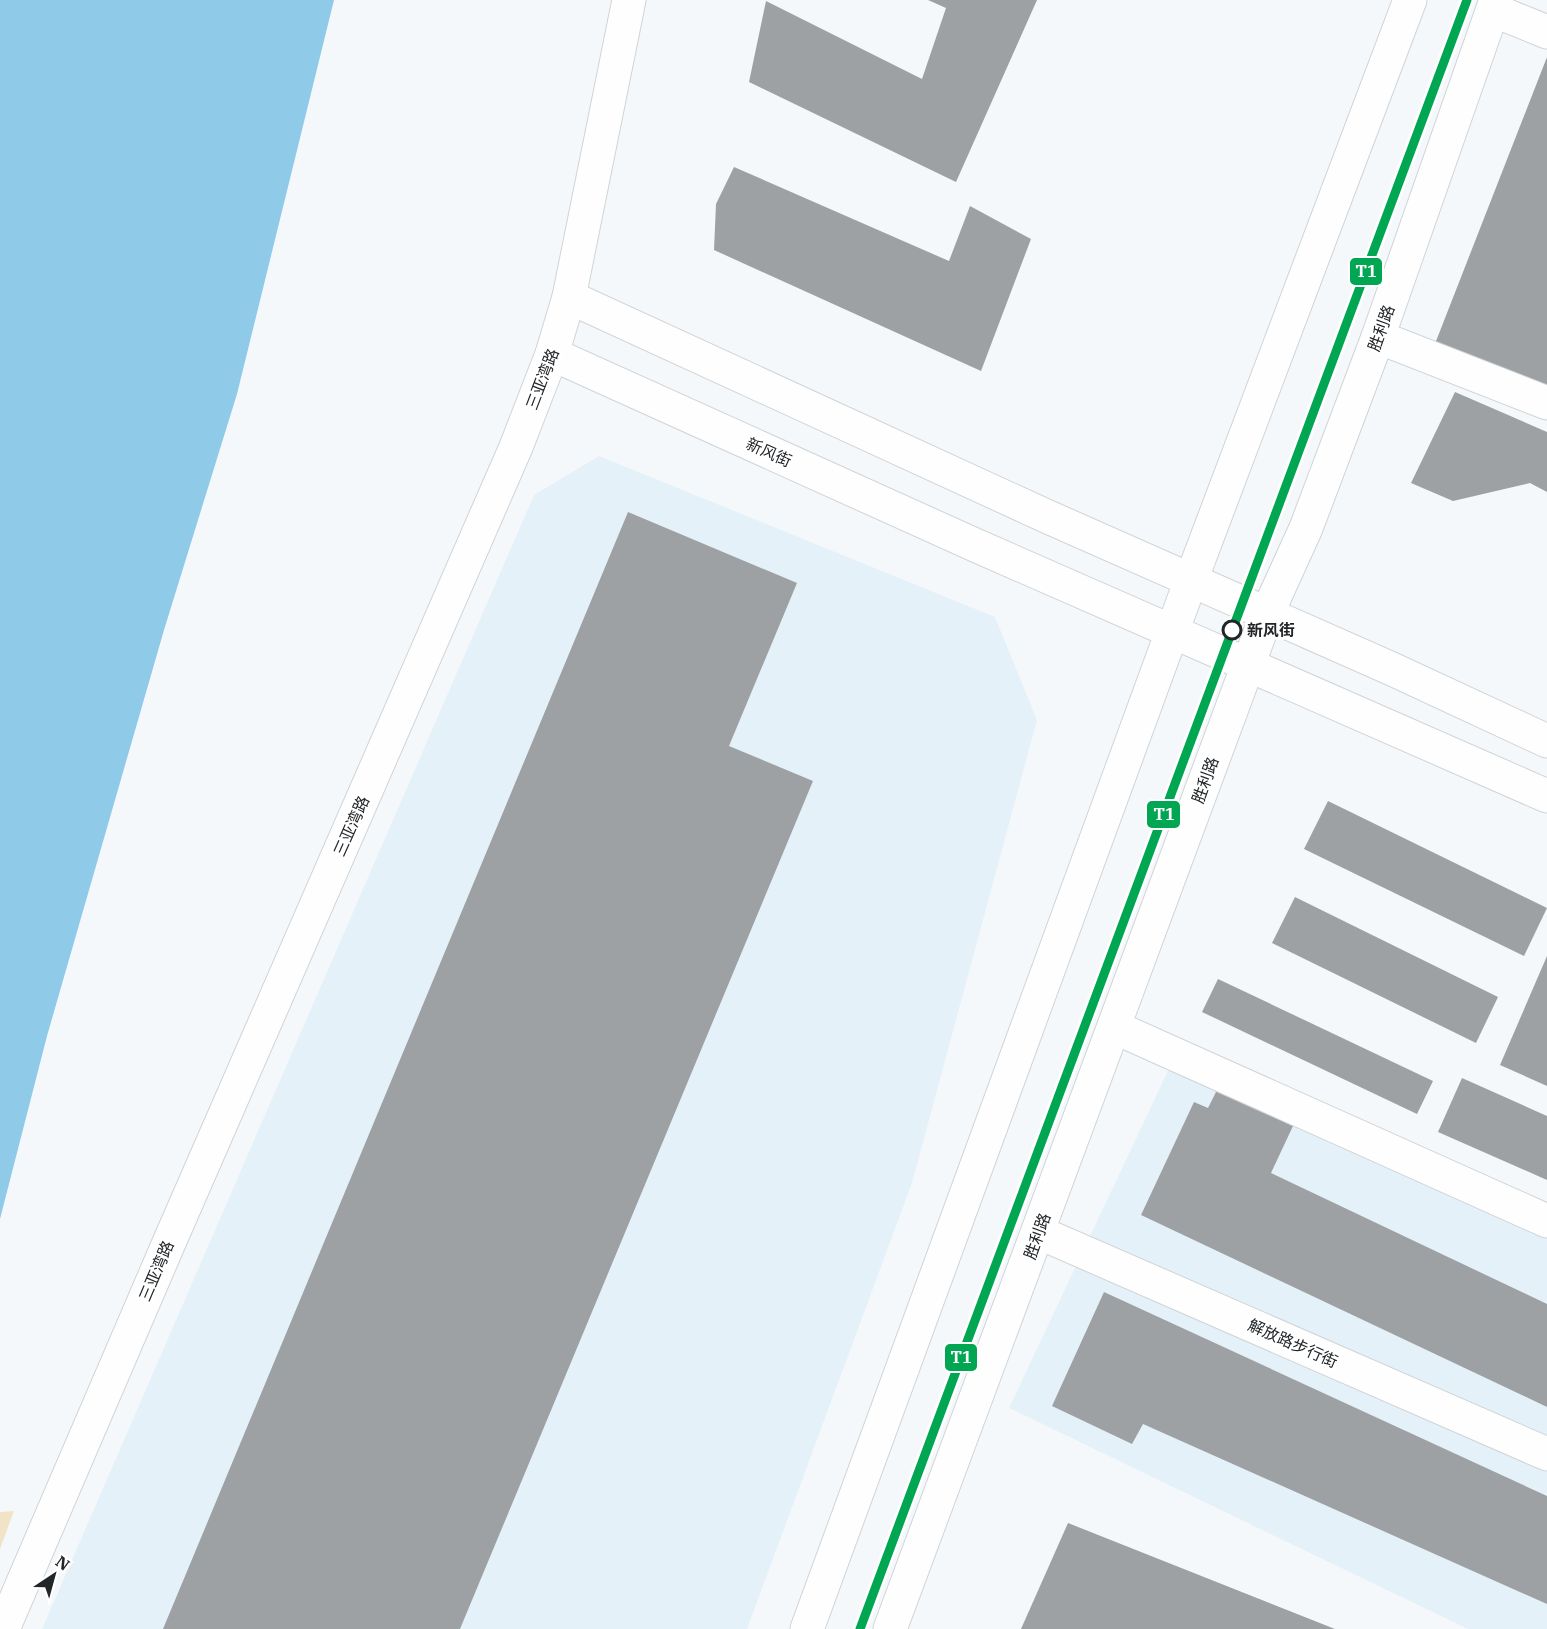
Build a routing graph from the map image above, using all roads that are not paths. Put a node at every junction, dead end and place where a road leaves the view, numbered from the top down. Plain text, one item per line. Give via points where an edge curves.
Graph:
1 (629, 0) edge
2 (1410, 0) edge
3 (1494, 5) edge
4 (1547, 32) edge
5 (569, 297) junction
6 (1378, 337) junction
7 (552, 354) junction
8 (1547, 403) edge
9 (1191, 580) junction
10 (1267, 614) junction
11 (1172, 632) junction
12 (1248, 664) junction
13 (1547, 741) edge
14 (1547, 796) edge
15 (1114, 1027) junction
16 (1547, 1221) edge
17 (1038, 1232) junction
18 (1547, 1454) edge
19 (3, 1629) edge
20 (807, 1629) edge
21 (890, 1629) edge

1 - 5 main road, 三亚湾路
2 - 9 main road
3 - 4 main road
3 - 6 main road, 胜利路
5 - 7 main road, 三亚湾路
5 - 9 main road
6 - 8 main road
6 - 10 main road, 胜利路 via 1306,528
7 - 11 main road, 新风街
7 - 19 main road, 三亚湾路 via 516,447
9 - 10 main road
9 - 11 main road
10 - 12 main road, 胜利路
10 - 13 main road
11 - 12 main road, 新风街
11 - 20 main road
12 - 14 main road, 新风街
12 - 15 main road, 胜利路
15 - 16 main road
15 - 17 main road, 胜利路
17 - 18 main road, 解放路步行街
17 - 21 main road, 胜利路

